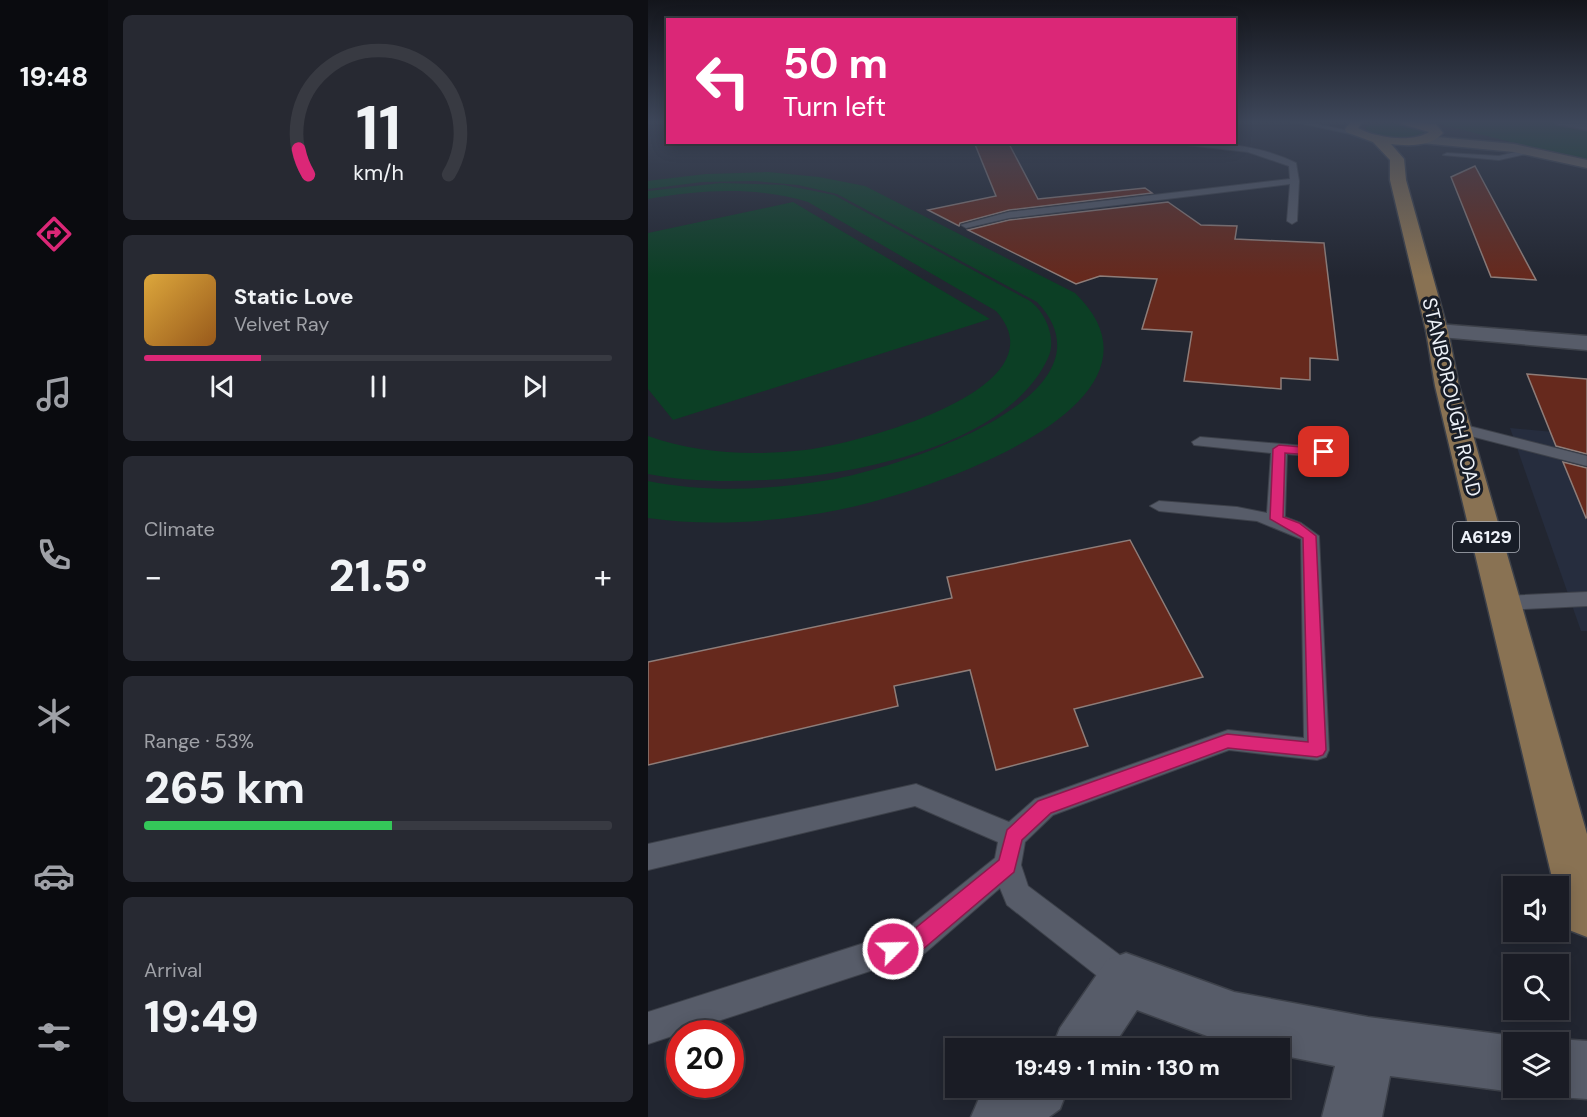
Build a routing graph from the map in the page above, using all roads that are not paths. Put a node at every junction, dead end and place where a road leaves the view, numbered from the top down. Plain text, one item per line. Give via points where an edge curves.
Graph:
1 (1294, 173) edge
2 (1396, 173) edge
3 (1295, 181) junction
4 (1292, 221) dead end
5 (966, 225) dead end
6 (1437, 331) junction
7 (1587, 343) edge
8 (1457, 428) junction
9 (1200, 442) dead end
10 (1279, 449) junction
11 (1340, 454) dead end
12 (1582, 459) edge
13 (1159, 506) dead end
14 (1276, 519) junction
15 (1587, 599) edge
16 (1503, 603) junction
17 (1013, 836) junction
18 (648, 857) edge
19 (1007, 865) junction
20 (1587, 913) edge
21 (1126, 979) junction
22 (648, 1028) edge
23 (1087, 1038) edge
24 (1368, 1045) junction
25 (1503, 1063) edge
26 (1569, 1069) edge
27 (1587, 1070) edge
28 (1027, 1098) edge
29 (1001, 1117) edge
30 (1352, 1117) edge

1 - 3 lane
2 - 6 main road, STANBOROUGH ROAD / A6129
3 - 4 lane
3 - 5 lane via 1009,215
6 - 7 street
6 - 8 main road, STANBOROUGH ROAD / A6129
8 - 12 lane
8 - 16 main road, STANBOROUGH ROAD / A6129
9 - 10 lane
10 - 11 lane
10 - 14 lane
13 - 14 lane
14 - 17 lane via 1310,536 1317,750 1227,741 1044,807
15 - 16 lane
16 - 20 main road, STANBOROUGH ROAD / A6129
17 - 18 lane via 916,795
17 - 19 lane
19 - 21 lane via 1017,895
19 - 22 lane via 914,942
21 - 23 street
21 - 24 street via 1234,1019
24 - 25 street
24 - 30 street
26 - 27 street
28 - 29 street

